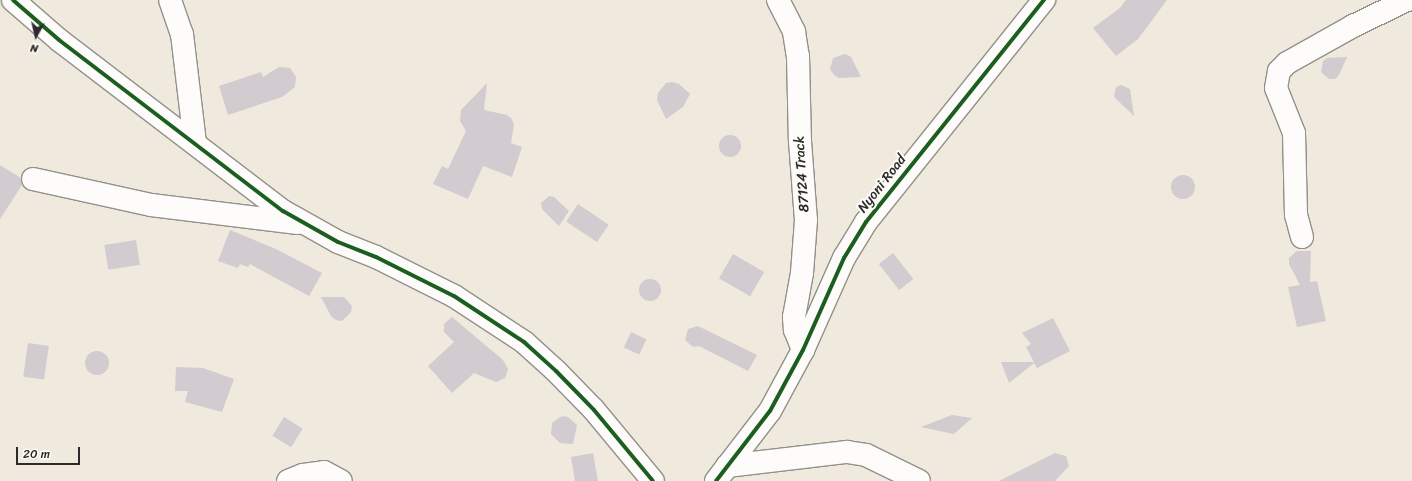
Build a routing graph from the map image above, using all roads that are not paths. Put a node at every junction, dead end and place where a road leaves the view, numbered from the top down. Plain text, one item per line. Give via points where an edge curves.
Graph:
1 (13, 0) edge
2 (170, 0) edge
3 (778, 0) edge
4 (1044, 0) edge
5 (1407, 0) edge
6 (195, 143) junction
7 (33, 179) dead end
8 (301, 223) junction
9 (1302, 237) dead end
10 (803, 350) junction
11 (722, 474) edge
12 (288, 481) edge
13 (341, 481) edge
14 (653, 481) edge
15 (919, 481) edge

1 - 6 street via 59,40
2 - 6 street via 182,34
3 - 10 street, 87124 Track via 794,32 798,56 799,135 806,220 802,273 794,317 795,330
4 - 10 street, Nyoni Road via 866,222 844,258
5 - 9 street via 1353,26 1287,63 1278,71 1276,88 1294,133 1296,215
6 - 8 street
7 - 8 street via 158,206
8 - 14 street via 454,296 524,342 594,410
10 - 11 street, Nyoni Road via 770,411
11 - 15 street via 847,452 866,455
12 - 13 street via 303,474 324,472

